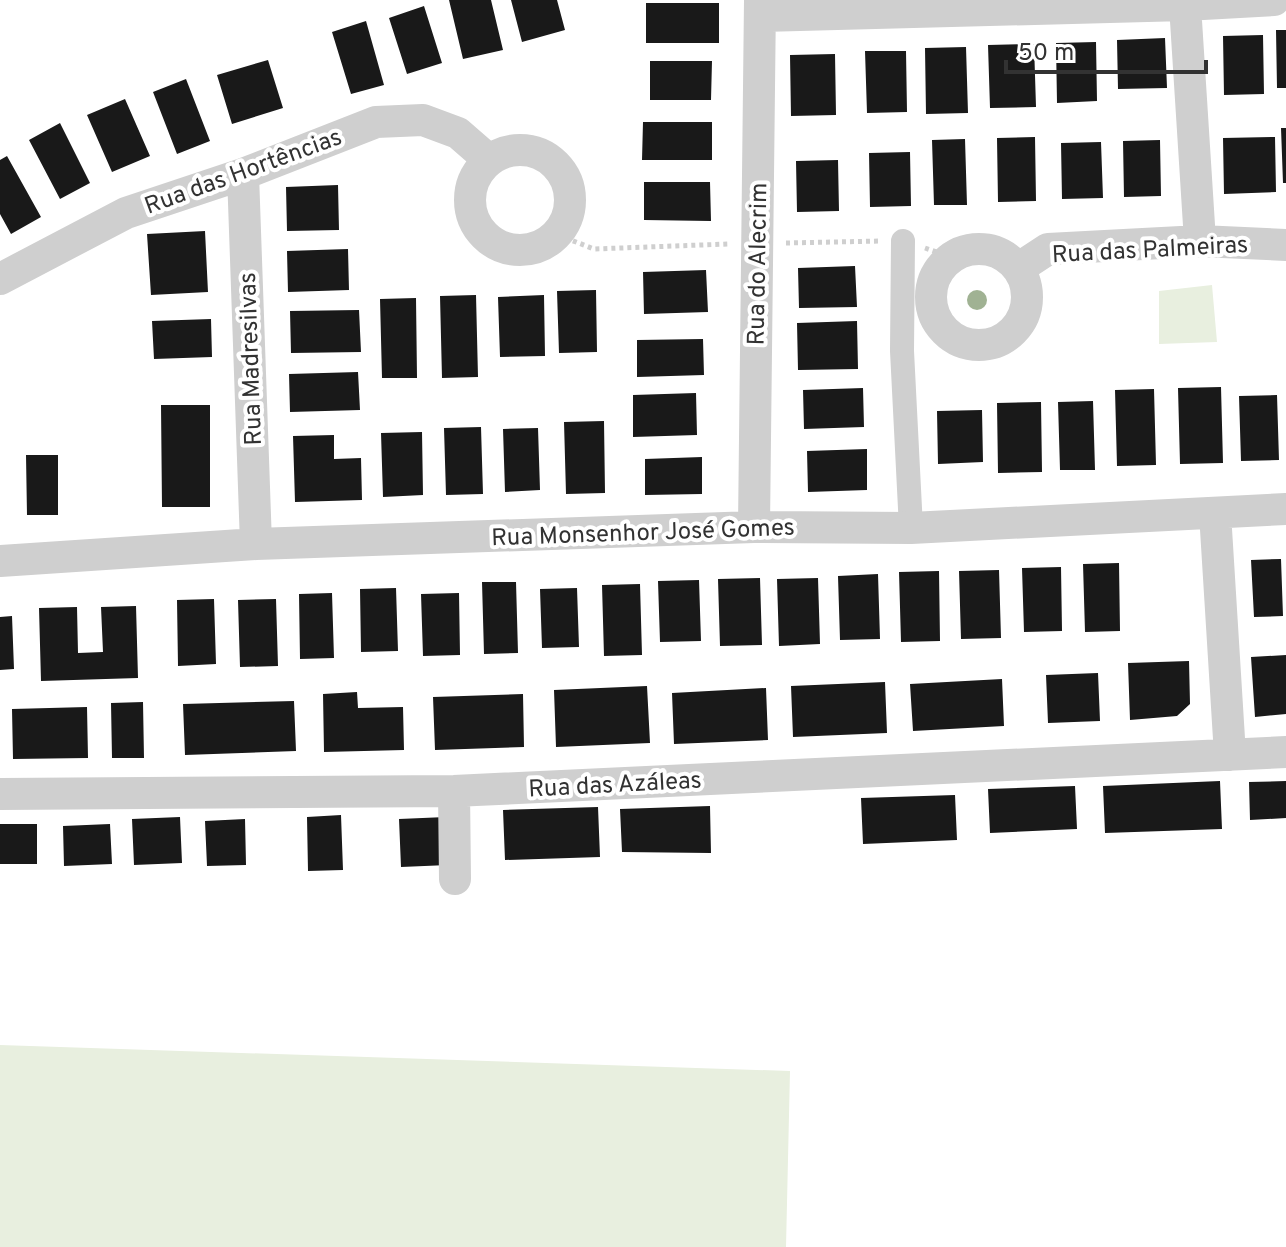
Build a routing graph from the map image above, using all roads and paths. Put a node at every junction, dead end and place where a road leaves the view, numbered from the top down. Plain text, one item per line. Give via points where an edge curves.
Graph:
1 (1274, 0) edge
2 (1185, 5) junction
3 (760, 8) edge
4 (489, 160) dead end
5 (243, 174) junction
6 (903, 241) dead end
7 (1200, 241) junction
8 (1286, 245) edge
9 (1019, 268) dead end
10 (7, 274) edge
11 (0, 307) edge
12 (1286, 509) edge
13 (1215, 513) junction
14 (754, 527) junction
15 (911, 528) junction
16 (256, 544) junction
17 (0, 561) edge
18 (1286, 752) edge
19 (1230, 755) junction
20 (454, 791) junction
21 (0, 794) edge
22 (455, 879) dead end

1 - 2 street
2 - 3 street
2 - 7 street
3 - 14 street, Rua do Alecrim
4 - 5 street, Rua das Hortências via 458,133 423,120 376,122
5 - 10 street, Rua das Hortências via 126,213
5 - 16 street, Rua Madresilvas
6 - 15 street via 902,351
7 - 8 street, Rua das Palmeiras
7 - 9 street, Rua das Palmeiras via 1048,249
10 - 11 street
12 - 13 street, Rua Monsenhor José Gomes
13 - 15 street, Rua Monsenhor José Gomes
13 - 19 street
14 - 15 street, Rua Monsenhor José Gomes
14 - 16 street, Rua Monsenhor José Gomes
16 - 17 street, Rua Monsenhor José Gomes
18 - 19 street, Rua das Azáleas
19 - 20 street, Rua das Azáleas
20 - 21 street, Rua das Azáleas
20 - 22 street

